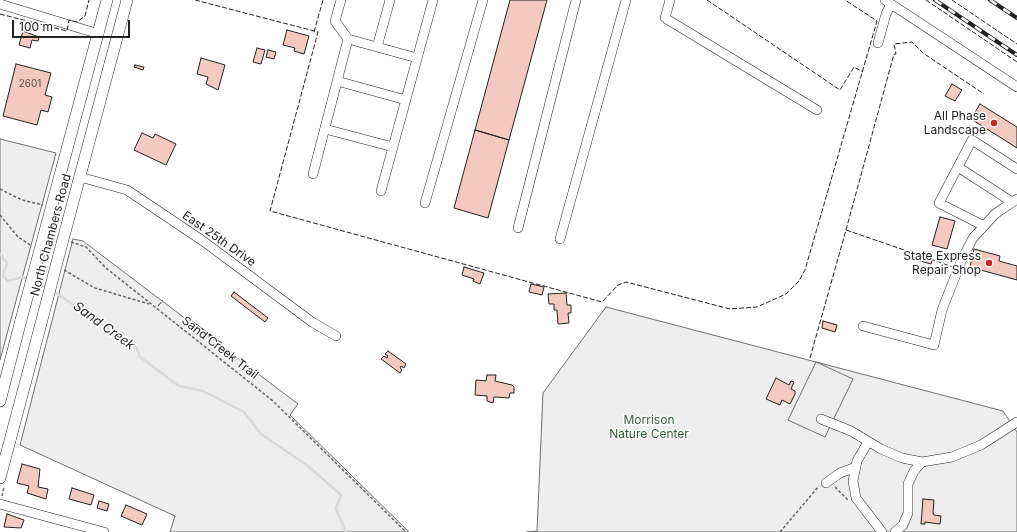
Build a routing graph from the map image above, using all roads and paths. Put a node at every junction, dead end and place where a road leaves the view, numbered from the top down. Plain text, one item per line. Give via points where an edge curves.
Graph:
1 (108, 0) edge
2 (128, 0) edge
3 (341, 0) edge
4 (390, 0) edge
5 (433, 0) edge
6 (483, 0) edge
7 (576, 0) edge
8 (626, 0) edge
9 (670, 0) edge
10 (888, 2) edge
11 (0, 4) edge
12 (98, 34) junction
13 (348, 39) junction
14 (878, 43) dead end
15 (377, 47) junction
16 (417, 58) junction
17 (337, 81) junction
18 (1017, 87) edge
19 (406, 100) junction
20 (817, 110) dead end
21 (325, 129) junction
22 (393, 147) junction
23 (958, 168) junction
24 (1017, 169) edge
25 (62, 172) junction
26 (313, 174) dead end
27 (80, 177) junction
28 (0, 189) edge
29 (381, 191) dead end
30 (1014, 200) edge
31 (425, 203) dead end
32 (52, 208) junction
33 (0, 215) edge
34 (984, 226) junction
35 (518, 228) dead end
36 (560, 239) dead end
37 (62, 243) junction
38 (36, 249) dead end
39 (60, 266) dead end
40 (151, 304) junction
41 (863, 326) dead end
42 (336, 336) dead end
43 (0, 401) edge
44 (820, 419) dead end
45 (1017, 422) edge
46 (868, 442) junction
47 (922, 462) junction
48 (856, 467) junction
49 (0, 478) edge
50 (826, 483) junction
51 (850, 502) dead end
52 (0, 504) edge
53 (104, 532) edge
54 (406, 532) edge
55 (780, 532) edge
56 (882, 532) edge
57 (895, 532) edge

1 - 12 main road, North Chambers Road
2 - 27 main road, North Chambers Road
3 - 13 street via 335,21
4 - 15 street
5 - 16 street
6 - 31 street
7 - 35 street
8 - 36 street
9 - 20 street via 665,18
10 - 14 street
10 - 18 street
11 - 12 street
12 - 25 main road, North Chambers Road
13 - 15 street
13 - 17 street
15 - 16 street
16 - 19 street
17 - 19 street
17 - 21 street
19 - 22 street
21 - 22 street
21 - 26 street
22 - 29 street
23 - 24 street via 972,140
23 - 30 street
23 - 34 street via 939,203
25 - 27 main road
25 - 32 main road, North Chambers Road
27 - 37 main road, North Chambers Road
27 - 42 street, East 25th Drive via 127,190 203,241 312,322
28 - 32 path via 22,200
30 - 34 street
32 - 43 main road, North Chambers Road, bridge
33 - 38 path via 18,237
34 - 41 street via 962,259 942,310 934,345
37 - 40 path via 86,247 106,268
37 - 49 main road, North Chambers Road, bridge
39 - 40 path, Sand Creek Trail via 95,288
40 - 54 path, Sand Creek Trail via 273,401
44 - 46 street
45 - 47 street via 981,445 952,457
46 - 47 street via 902,458
46 - 48 street
47 - 57 street via 908,484 908,513 903,525
48 - 50 street via 840,473
48 - 56 street via 853,481 856,498
50 - 51 path via 830,482
50 - 55 path via 821,483
52 - 53 street

